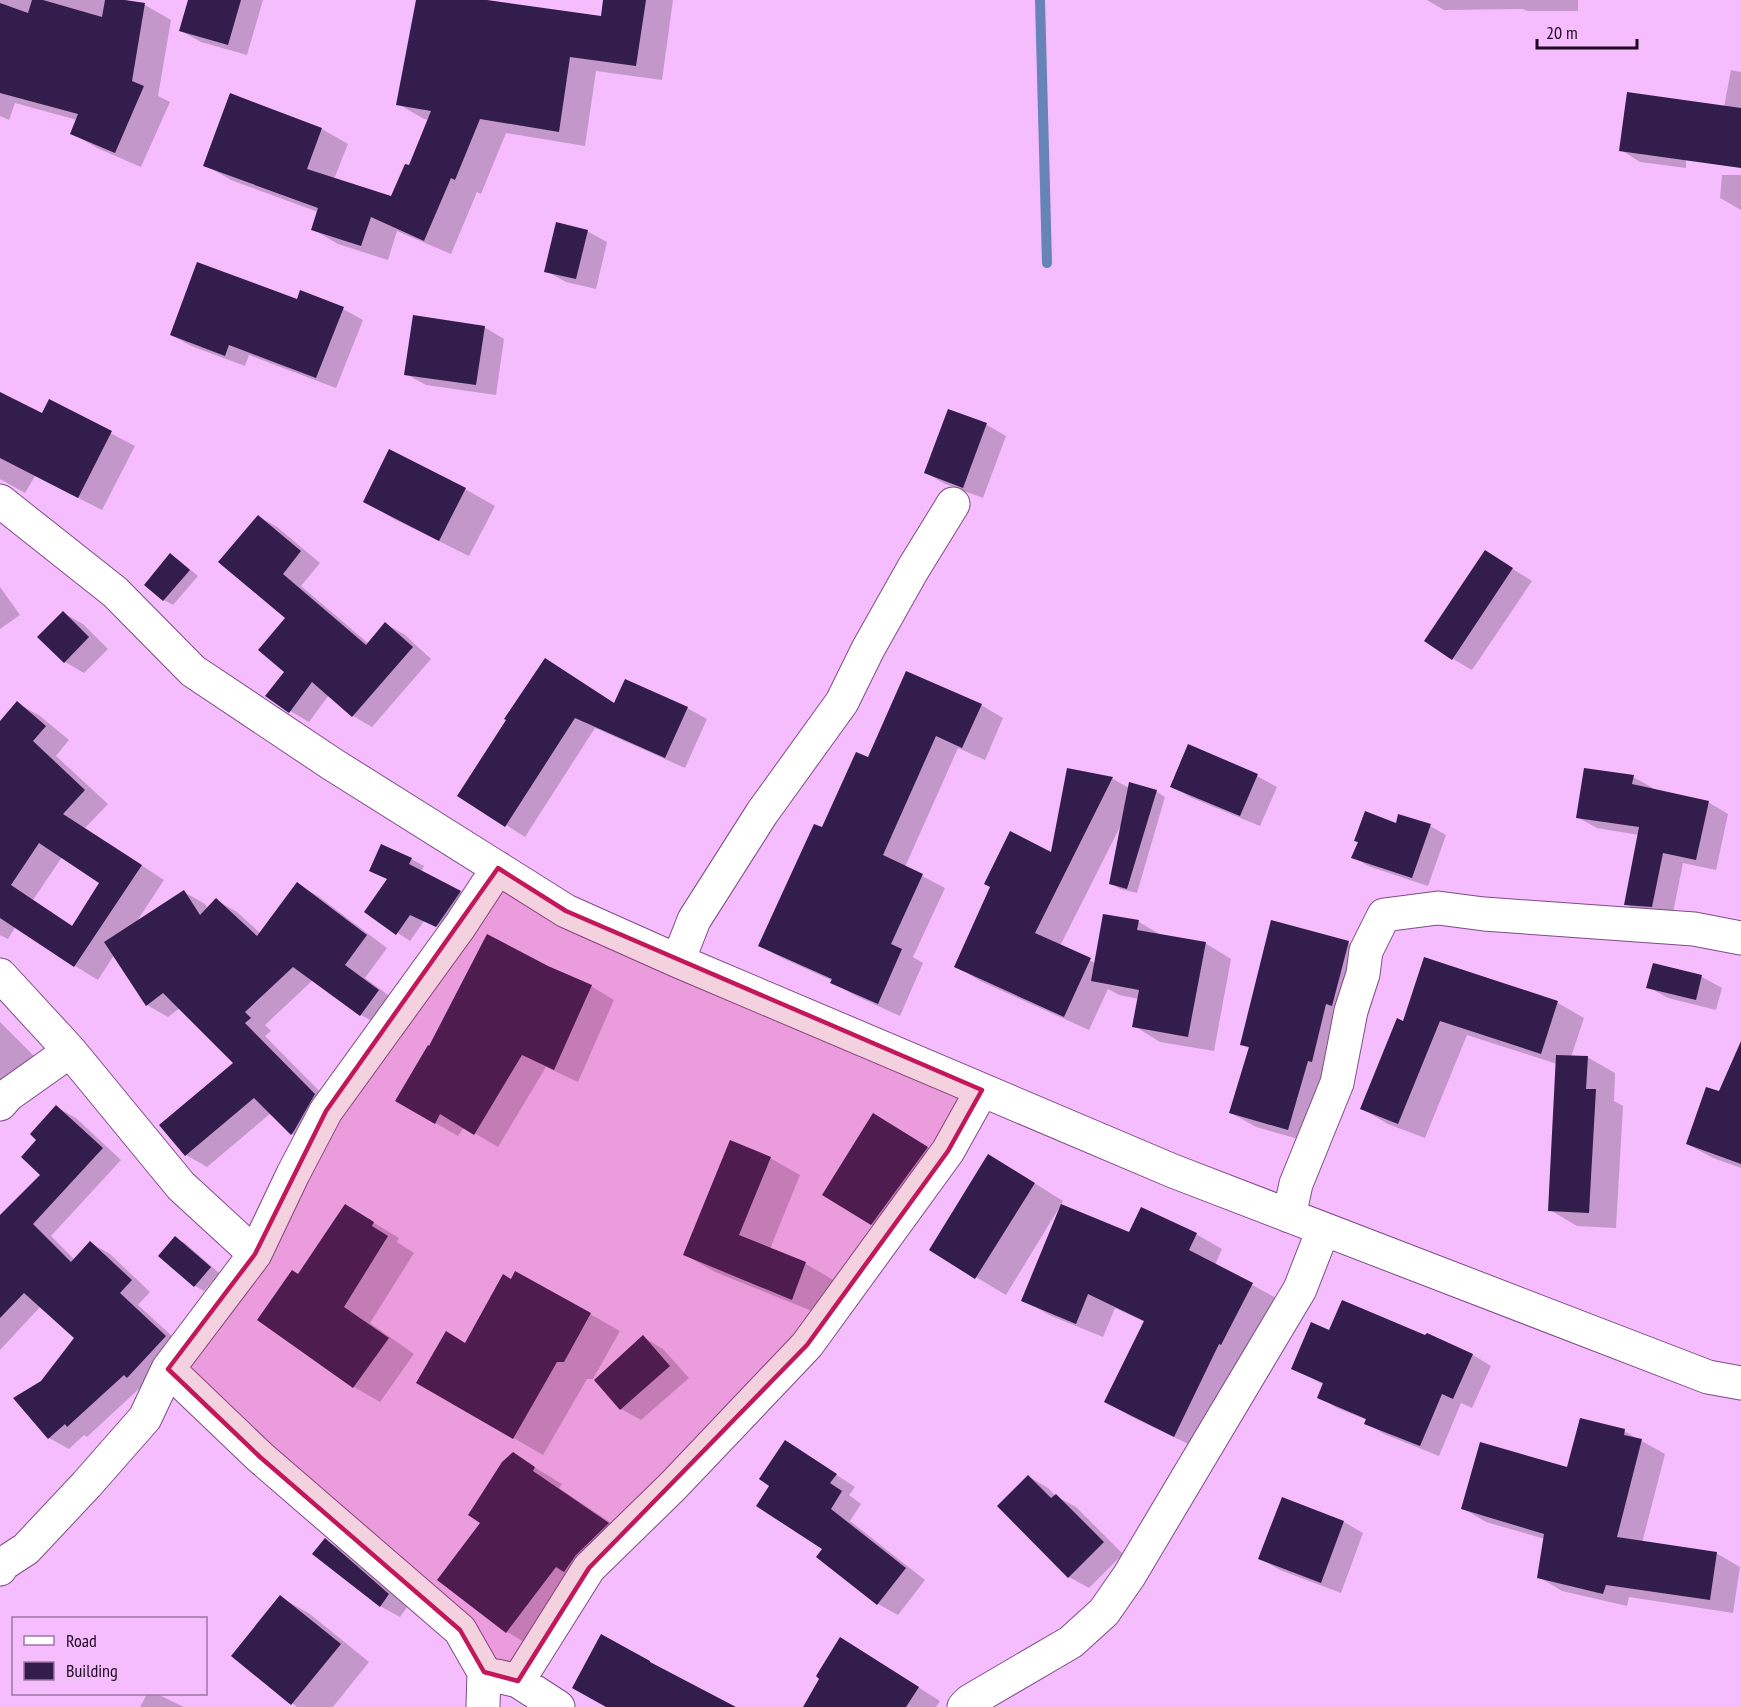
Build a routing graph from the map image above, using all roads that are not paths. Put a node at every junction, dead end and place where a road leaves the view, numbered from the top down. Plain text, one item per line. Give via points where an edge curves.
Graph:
1 (0, 501) edge
2 (953, 504) dead end
3 (498, 868) junction
4 (1741, 938) edge
5 (678, 961) junction
6 (0, 975) edge
7 (70, 1051) junction
8 (982, 1090) junction
9 (0, 1104) edge
10 (1289, 1216) junction
11 (1323, 1230) junction
12 (255, 1254) junction
13 (168, 1369) junction
14 (1741, 1383) edge
15 (0, 1569) edge
16 (484, 1672) junction
17 (518, 1681) junction
18 (483, 1707) edge
19 (558, 1707) edge
20 (964, 1707) edge

1 - 3 street via 115,592 193,671
2 - 5 street via 907,579 842,702 762,813 694,920
3 - 5 street via 566,911
3 - 12 street via 326,1111
4 - 10 street via 1694,929 1438,908 1384,915 1366,951 1337,1083 1296,1185
5 - 8 street
6 - 7 street
7 - 9 street
7 - 12 street via 181,1186
8 - 10 street
8 - 17 street via 948,1151 807,1345 589,1568
10 - 11 street
11 - 14 street via 1708,1377
11 - 20 street via 1300,1288 1104,1612 1071,1642
12 - 13 street
13 - 15 street via 145,1418 34,1541
13 - 16 street via 260,1457 460,1630
16 - 17 street
16 - 18 street
17 - 19 street

